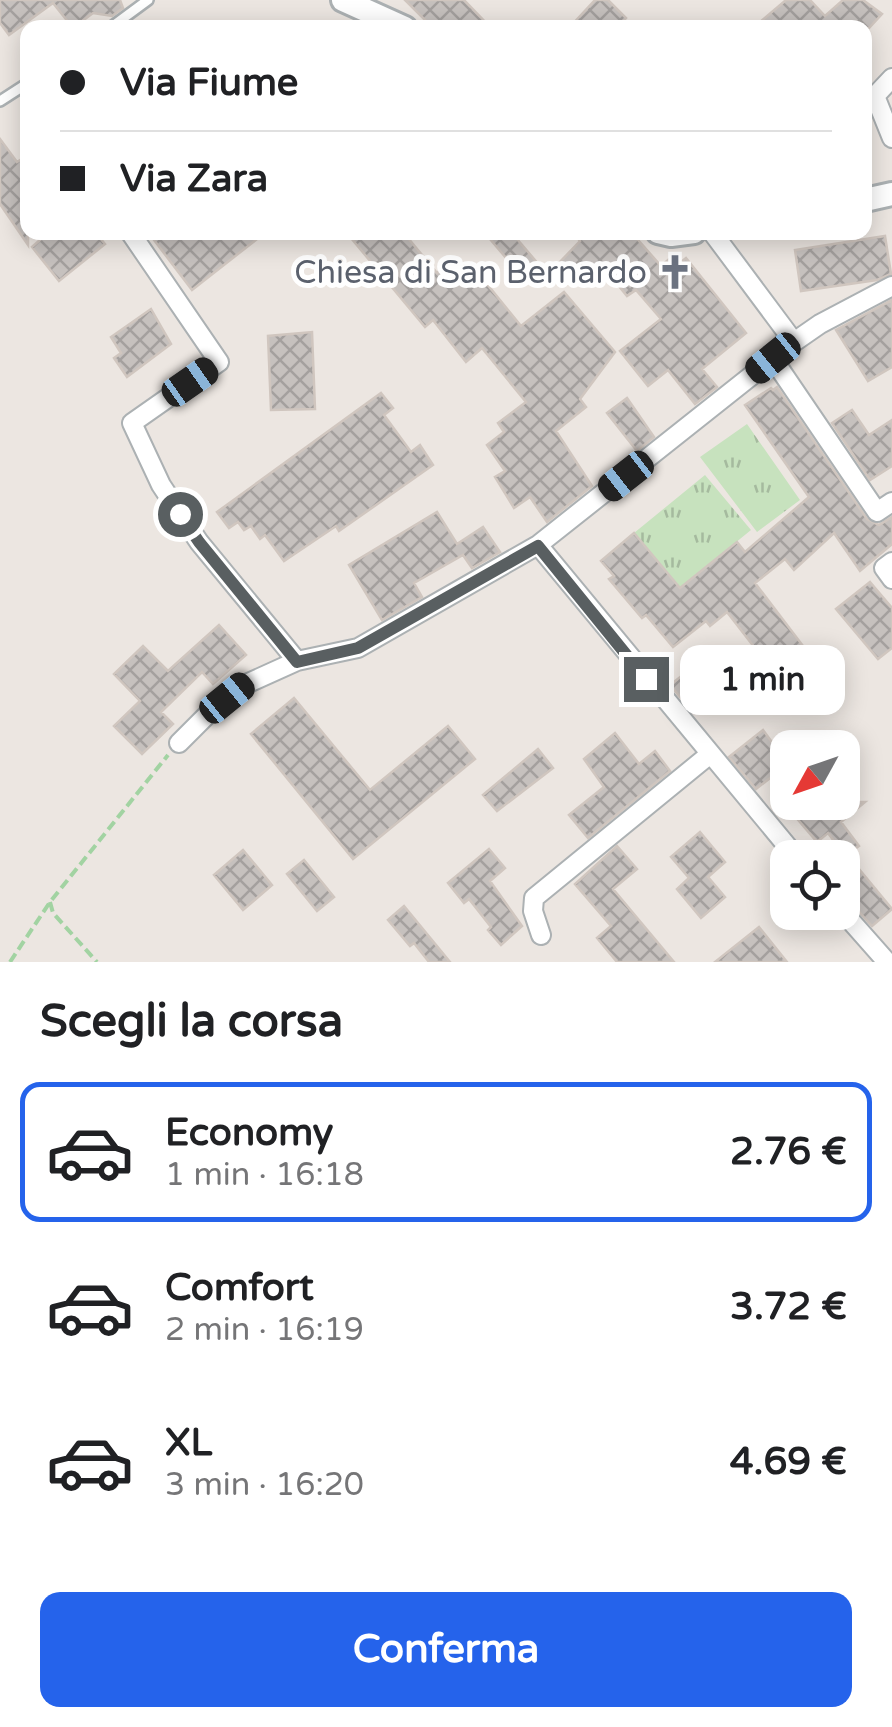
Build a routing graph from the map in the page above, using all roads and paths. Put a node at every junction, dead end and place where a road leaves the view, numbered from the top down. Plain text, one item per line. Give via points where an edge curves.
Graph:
1 (148, 0) edge
2 (343, 0) edge
3 (121, 20) edge
4 (387, 20) edge
5 (892, 78) edge
6 (872, 98) edge
7 (872, 103) edge
8 (892, 138) edge
9 (135, 240) edge
10 (718, 240) edge
11 (892, 286) edge
12 (794, 342) junction
13 (773, 358) junction
14 (892, 502) edge
15 (538, 546) junction
16 (892, 562) edge
17 (892, 578) edge
18 (297, 662) junction
19 (179, 743) joint
20 (709, 754) junction
21 (782, 840) edge
22 (50, 902) junction
23 (859, 930) edge
24 (541, 935) dead end
25 (10, 962) edge
26 (97, 962) edge
27 (887, 962) edge

1 - 3 lane
2 - 4 street
5 - 6 street
7 - 8 street
9 - 18 street via 219,362 132,423 199,542
10 - 12 street
11 - 12 street
12 - 13 street
13 - 14 street via 877,512
13 - 15 street
15 - 18 street via 358,648
15 - 20 street
16 - 17 street via 884,568
18 - 19 street via 244,684
19 - 22 path
20 - 21 street
20 - 24 street via 534,898
22 - 25 path
22 - 26 path
23 - 27 street

